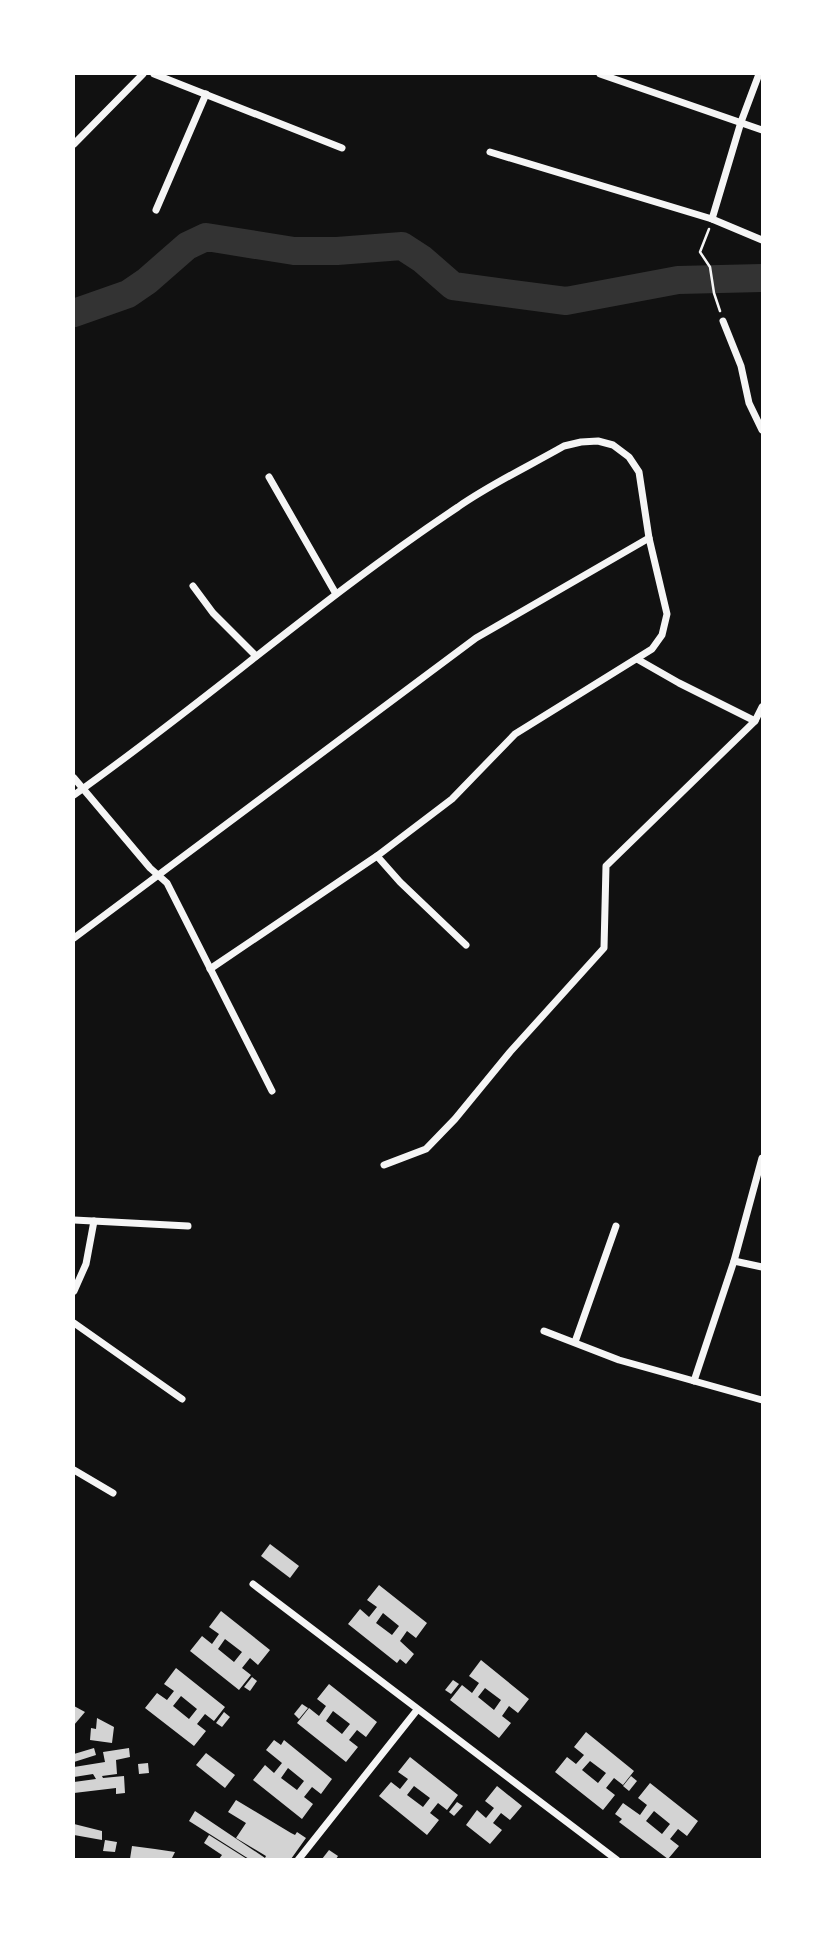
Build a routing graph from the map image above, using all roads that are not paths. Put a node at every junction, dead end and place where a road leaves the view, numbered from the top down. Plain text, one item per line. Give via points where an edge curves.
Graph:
1 (143, 74) edge
2 (154, 74) edge
3 (600, 74) edge
4 (760, 74) edge
5 (206, 94) junction
6 (741, 122) junction
7 (762, 130) edge
8 (74, 144) edge
9 (342, 148) dead end
10 (490, 152) dead end
11 (156, 210) dead end
12 (712, 219) junction
13 (762, 240) edge
14 (723, 321) road end
15 (762, 430) edge
16 (269, 477) dead end
17 (649, 538) junction
18 (193, 586) dead end
19 (336, 594) junction
20 (256, 656) junction
21 (638, 659) junction
22 (762, 707) edge
23 (755, 721) junction
24 (74, 778) edge
25 (82, 789) junction
26 (74, 795) edge
27 (377, 856) junction
28 (159, 876) junction
29 (74, 938) edge
30 (466, 945) dead end
31 (210, 969) junction
32 (272, 1091) dead end
33 (762, 1158) edge
34 (384, 1165) dead end
35 (74, 1220) edge
36 (94, 1221) junction
37 (188, 1226) dead end
38 (616, 1226) dead end
39 (734, 1261) junction
40 (762, 1267) edge
41 (74, 1291) edge
42 (74, 1323) edge
43 (544, 1331) dead end
44 (575, 1342) junction
45 (694, 1381) junction
46 (182, 1399) dead end
47 (762, 1400) edge
48 (74, 1470) edge
49 (113, 1493) dead end
50 (253, 1584) dead end
51 (417, 1710) junction
52 (298, 1860) edge
53 (617, 1860) edge

1 - 8 street
2 - 5 street
3 - 6 street
4 - 6 street
5 - 9 street
5 - 11 street
6 - 7 street
6 - 12 street
10 - 12 street
12 - 13 street
14 - 15 street
16 - 19 street
17 - 19 street via 634,464 613,445 581,442 564,446 459,505
17 - 21 street via 667,614 662,635
17 - 28 street via 476,638
18 - 20 street
19 - 20 street
20 - 25 street
21 - 23 street
21 - 27 street via 515,734 452,799
22 - 23 street
23 - 34 street via 606,866 604,948 426,1149
24 - 25 street
25 - 26 street
25 - 28 street
27 - 30 street
27 - 31 street
28 - 29 street
28 - 31 street via 167,883
31 - 32 street
33 - 39 street
35 - 36 street
36 - 37 street
36 - 41 street via 86,1264
38 - 44 street
39 - 40 street
39 - 45 street
42 - 46 street
43 - 44 street
44 - 45 street
45 - 47 street
48 - 49 street
50 - 51 street
51 - 52 street
51 - 53 street

